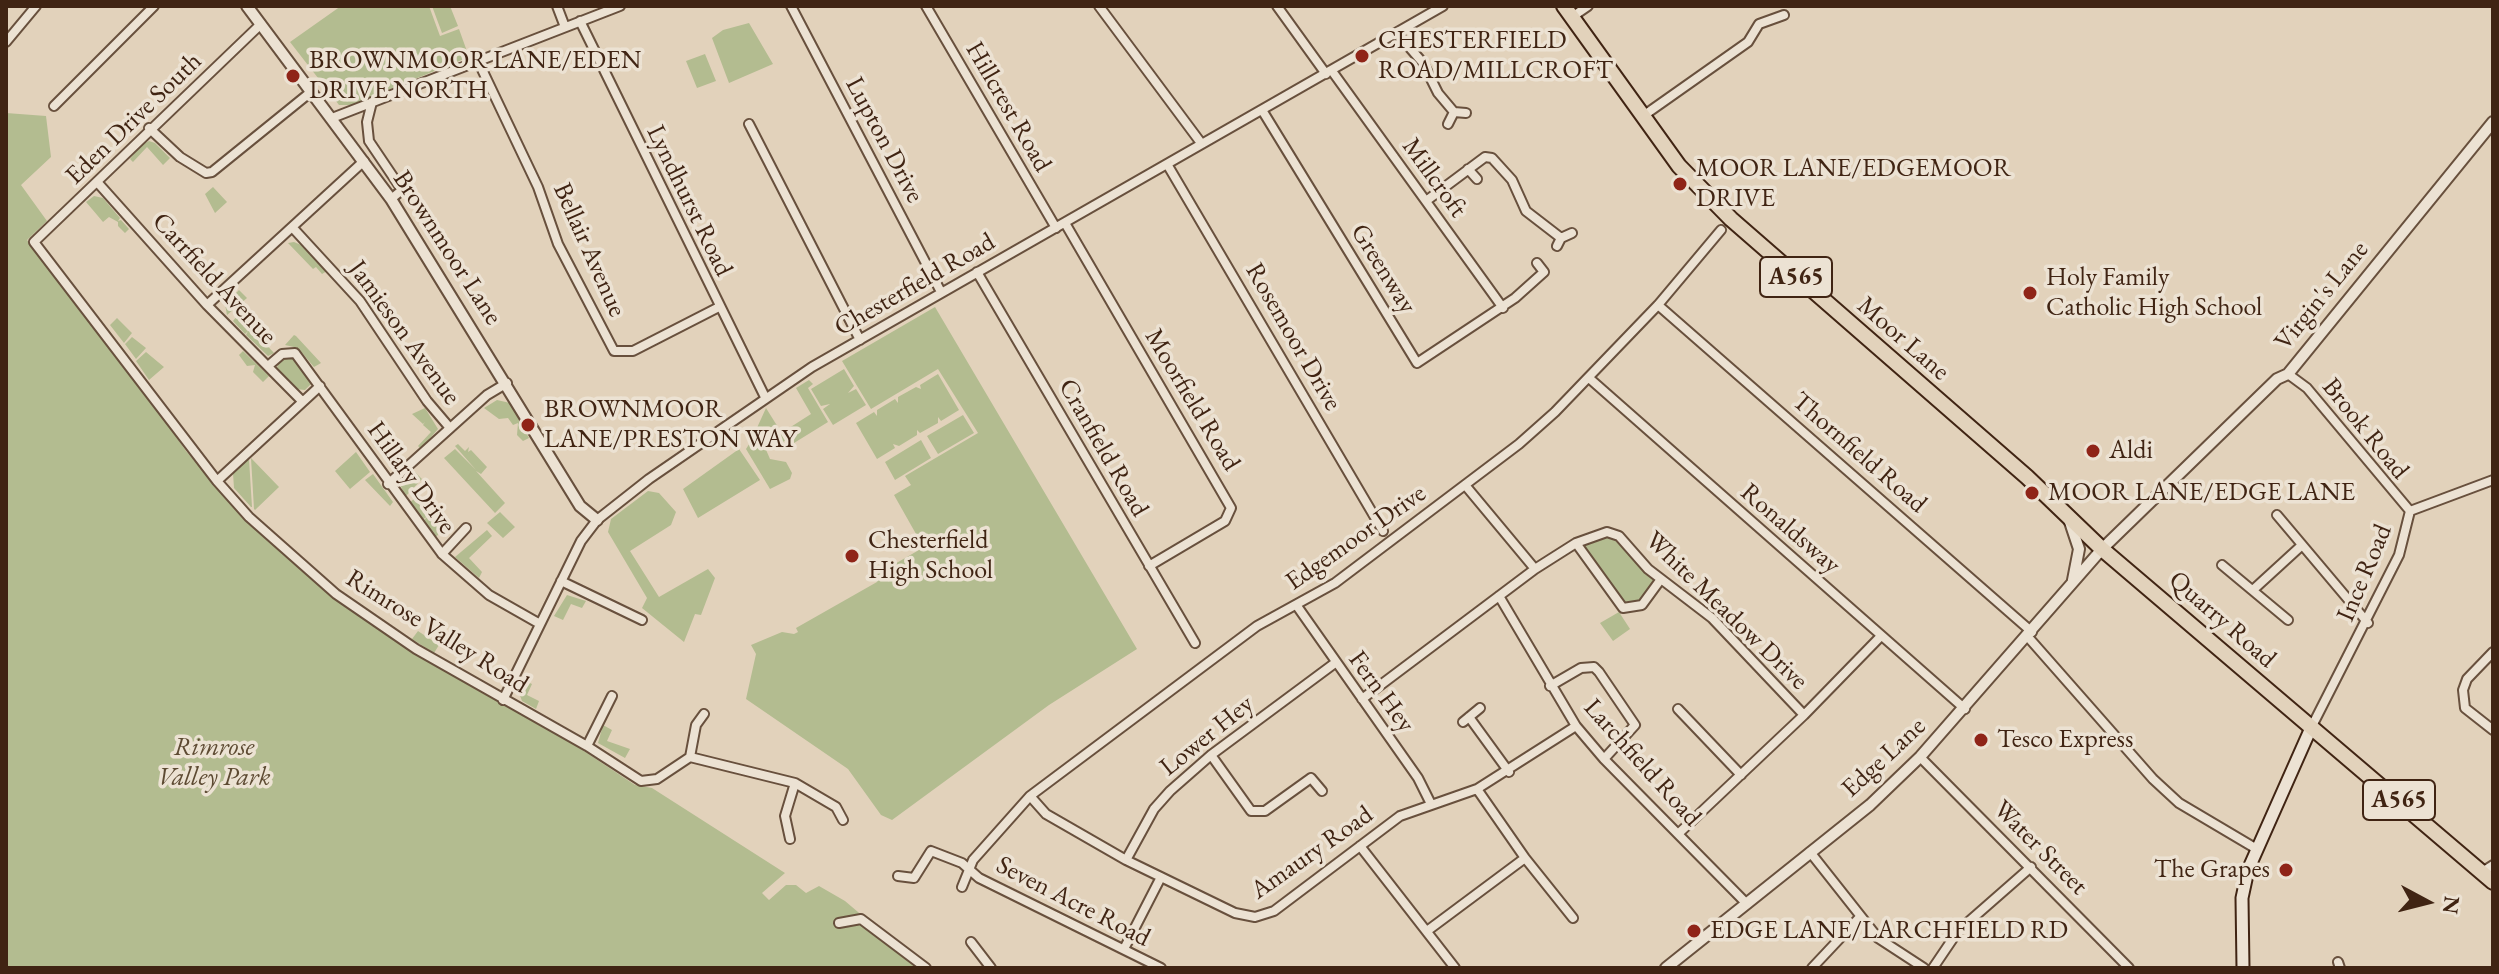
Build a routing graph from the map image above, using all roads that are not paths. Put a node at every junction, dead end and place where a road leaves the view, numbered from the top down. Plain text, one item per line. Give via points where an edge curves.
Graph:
1 (36, 6) edge
2 (154, 6) edge
3 (247, 6) edge
4 (557, 6) edge
5 (620, 6) edge
6 (791, 6) edge
7 (926, 6) edge
8 (1099, 6) edge
9 (1277, 6) edge
10 (1443, 6) edge
11 (1588, 6) edge
12 (1568, 12) edge
13 (1784, 15) dead end
14 (580, 21) junction
15 (261, 24) junction
16 (565, 27) junction
17 (1397, 33) junction
18 (6, 42) edge
19 (478, 61) junction
20 (1329, 72) junction
21 (312, 91) junction
22 (372, 102) junction
23 (54, 106) dead end
24 (1262, 110) junction
25 (1454, 112) junction
26 (1466, 113) dead end
27 (1643, 116) junction
28 (332, 118) junction
29 (2493, 122) edge
30 (749, 124) dead end
31 (1448, 124) dead end
32 (149, 128) junction
33 (1201, 143) junction
34 (364, 161) junction
35 (1167, 164) junction
36 (1468, 169) junction
37 (1477, 179) dead end
38 (98, 183) junction
39 (391, 199) junction
40 (1426, 201) junction
41 (1065, 223) junction
42 (292, 227) junction
43 (1056, 228) junction
44 (1721, 230) dead end
45 (1572, 233) dead end
46 (34, 242) joint
47 (1537, 263) dead end
48 (977, 272) junction
49 (941, 292) junction
50 (207, 305) junction
51 (1658, 305) junction
52 (719, 307) junction
53 (1503, 308) junction
54 (860, 340) junction
55 (268, 366) junction
56 (2288, 374) junction
57 (1589, 378) junction
58 (507, 383) junction
59 (320, 386) junction
60 (765, 397) junction
61 (302, 401) junction
62 (450, 428) junction
63 (2493, 480) edge
64 (217, 481) junction
65 (388, 484) junction
66 (1465, 485) junction
67 (2410, 511) junction
68 (2066, 512) junction
69 (2277, 515) dead end
70 (597, 520) junction
71 (466, 528) dead end
72 (1383, 531) dead end
73 (1576, 543) junction
74 (2301, 546) junction
75 (2102, 549) junction
76 (442, 554) junction
77 (2222, 565) dead end
78 (1149, 566) junction
79 (1535, 569) junction
80 (1661, 579) junction
81 (561, 581) junction
82 (2068, 589) junction
83 (2254, 589) junction
84 (1499, 596) junction
85 (1297, 606) junction
86 (642, 620) dead end
87 (2288, 620) dead end
88 (2368, 623) junction
89 (540, 624) junction
90 (2030, 634) junction
91 (1881, 636) junction
92 (1195, 643) dead end
93 (2493, 652) edge
94 (1335, 663) junction
95 (1550, 686) junction
96 (612, 696) dead end
97 (1362, 699) junction
98 (503, 700) junction
99 (1480, 708) dead end
100 (1678, 709) dead end
101 (1965, 709) junction
102 (704, 714) dead end
103 (1804, 715) junction
104 (1576, 726) junction
105 (2311, 728) junction
106 (2493, 730) edge
107 (587, 746) junction
108 (1211, 755) junction
109 (690, 757) junction
110 (1920, 757) junction
111 (1604, 759) junction
112 (1509, 772) junction
113 (1741, 775) junction
114 (795, 783) junction
115 (1477, 789) junction
116 (1322, 791) dead end
117 (1030, 796) junction
118 (1431, 804) junction
119 (843, 820) dead end
120 (1678, 834) junction
121 (790, 839) dead end
122 (1360, 846) junction
123 (2255, 848) junction
124 (1810, 852) junction
125 (1525, 858) junction
126 (1126, 860) junction
127 (2031, 867) junction
128 (970, 870) junction
129 (2489, 873) edge
130 (898, 876) dead end
131 (1161, 877) junction
132 (962, 887) dead end
133 (1747, 904) junction
134 (1573, 918) dead end
135 (1859, 918) junction
136 (839, 923) dead end
137 (1427, 931) junction
138 (971, 942) dead end
139 (1124, 949) junction
140 (926, 968) edge
141 (991, 968) edge
142 (1161, 968) edge
143 (1455, 968) edge
144 (1666, 968) edge
145 (1812, 968) edge
146 (1924, 968) edge
147 (1933, 968) edge
148 (2129, 968) edge
149 (2243, 968) edge

1 - 18 street
2 - 23 street
3 - 15 street, Brownmoor Lane
4 - 16 street
5 - 14 street
6 - 49 street, Lupton Drive
7 - 43 street, Hillcrest Road
8 - 33 street
9 - 20 street, Millcroft
10 - 17 street, Chesterfield Road
11 - 12 street
12 - 27 highway, Moor Lane / A565
13 - 27 street via 1759,24 1748,42
14 - 16 street
14 - 52 street, Lyndhurst Road
15 - 21 street, Brownmoor Lane
15 - 32 street, Eden Drive South
16 - 19 street
17 - 20 street, Chesterfield Road
17 - 25 street via 1426,66 1435,89
19 - 22 street
19 - 52 street, Bellair Avenue via 538,187 554,235 614,351 633,351
20 - 24 street, Chesterfield Road
20 - 40 street, Millcroft
21 - 28 street, Brownmoor Lane
21 - 32 street via 212,172 180,157
22 - 28 street
22 - 39 street via 369,141 402,190
24 - 33 street, Chesterfield Road
24 - 53 street, Greenway via 1417,363
25 - 26 street
25 - 31 street
27 - 68 highway, Moor Lane / A565 via 1679,166 1731,219
28 - 34 street, Brownmoor Lane
29 - 56 street, Virgin's Lane
30 - 54 street
32 - 38 street, Eden Drive South
33 - 35 street, Chesterfield Road
34 - 39 street, Brownmoor Lane
34 - 42 street
35 - 41 street, Chesterfield Road
35 - 72 street, Rosemoor Drive
36 - 37 street
36 - 40 street
36 - 45 street via 1485,157 1498,160 1526,211 1559,242
38 - 46 street, Eden Drive South
38 - 50 street, Carrfield Avenue
39 - 58 street, Brownmoor Lane
40 - 53 street, Millcroft
41 - 43 street, Chesterfield Road
41 - 78 street, Moorfield Road via 1231,508 1225,521
42 - 50 street
42 - 62 street, Jamieson Avenue via 360,301
43 - 48 street, Chesterfield Road
44 - 51 street, Edgemoor Drive
46 - 64 street, Rimrose Valley Road
47 - 53 street via 1544,272
48 - 49 street, Chesterfield Road
48 - 78 street, Cranfield Road
49 - 54 street, Chesterfield Road
50 - 55 street, Carrfield Avenue
51 - 57 street, Edgemoor Drive
51 - 90 street, Thornfield Road
52 - 60 street, Lyndhurst Road
54 - 60 street, Chesterfield Road
55 - 59 street, Hillary Drive via 282,354 295,353
55 - 61 street, Carrfield Avenue
56 - 67 street, Brook Road via 2307,388
56 - 75 street, Virgin's Lane via 2273,382
57 - 66 street, Edgemoor Drive via 1528,436
57 - 91 street, Ronaldsway
58 - 62 street
58 - 70 street, Brownmoor Lane via 580,506
59 - 61 street
59 - 65 street, Hillary Drive
60 - 70 street, Chesterfield Road
61 - 64 street
62 - 65 street
63 - 67 street, Ince Road
64 - 98 street, Rimrose Valley Road via 249,517 336,594
65 - 76 street, Hillary Drive
66 - 79 street
66 - 85 street, Edgemoor Drive
67 - 88 street, Ince Road via 2399,555
68 - 75 highway, Moor Lane / A565
68 - 82 street via 2079,555
69 - 74 street
70 - 81 street, Chesterfield Road
71 - 76 street
73 - 79 street, White Meadow Drive
73 - 80 street, White Meadow Drive via 1614,533
73 - 80 street via 1623,608 1642,605
74 - 83 street
74 - 88 street
75 - 82 street, Edge Lane
75 - 105 highway, Quarry Road / A565
76 - 89 street, Hillary Drive via 489,595
77 - 83 street
78 - 92 street, Cranfield Road
79 - 84 street, White Meadow Drive
80 - 103 street, White Meadow Drive via 1712,618
81 - 86 street
81 - 89 street, Chesterfield Road
82 - 90 street, Edge Lane
83 - 87 street
84 - 95 street, Larchfield Road
84 - 97 street, White Meadow Drive
85 - 94 street, Fern Hey
85 - 117 street, Edgemoor Drive via 1257,626
88 - 105 street, Ince Road
89 - 98 street, Chesterfield Road
90 - 101 street, Edge Lane
90 - 123 street, Thornfield Road via 2170,795
91 - 101 street, Ronaldsway
91 - 103 street
93 - 106 street via 2463,690 2465,708
94 - 97 street, Fern Hey
94 - 108 street, Lower Hey
95 - 104 street, Larchfield Road
95 - 111 street via 1581,668 1594,667 1627,711 1635,725
96 - 107 street
97 - 118 street, Fern Hey
98 - 107 street, Rimrose Valley Road
99 - 112 street via 1466,719
100 - 113 street
101 - 110 street, Edge Lane
102 - 109 street via 696,725
103 - 113 street
104 - 111 street, Larchfield Road
104 - 112 street, Amaury Road
105 - 123 main road
105 - 129 highway, A565
107 - 109 street, Rimrose Valley Road via 646,782
108 - 116 street via 1251,811 1265,811 1311,778
108 - 126 street, Lower Hey via 1154,809
109 - 114 street
110 - 124 street, Edge Lane
110 - 127 street, Water Street
111 - 120 street, Larchfield Road
112 - 115 street, Amaury Road
113 - 120 street
114 - 119 street via 836,807
114 - 121 street via 785,816
115 - 118 street, Amaury Road
115 - 125 street
117 - 126 street, Amaury Road via 1046,814
117 - 128 street, Edgemoor Drive
118 - 122 street, Amaury Road via 1400,816
120 - 133 street, Larchfield Road
122 - 131 street, Amaury Road via 1274,911 1255,917 1235,913
122 - 137 street
123 - 149 main road via 2242,898
124 - 133 street, Edge Lane
124 - 135 street
125 - 134 street
125 - 137 street
126 - 131 street, Amaury Road
127 - 147 street via 1958,931
127 - 148 street, Water Street
128 - 130 street, Seven Acre Road via 931,851 914,878
128 - 132 street, Edgemoor Drive
128 - 139 street, Seven Acre Road
131 - 139 street
133 - 144 street, Edge Lane
135 - 145 street
135 - 146 street via 1878,938
136 - 140 street via 861,919
137 - 143 street
138 - 141 street
139 - 142 street, Seven Acre Road

